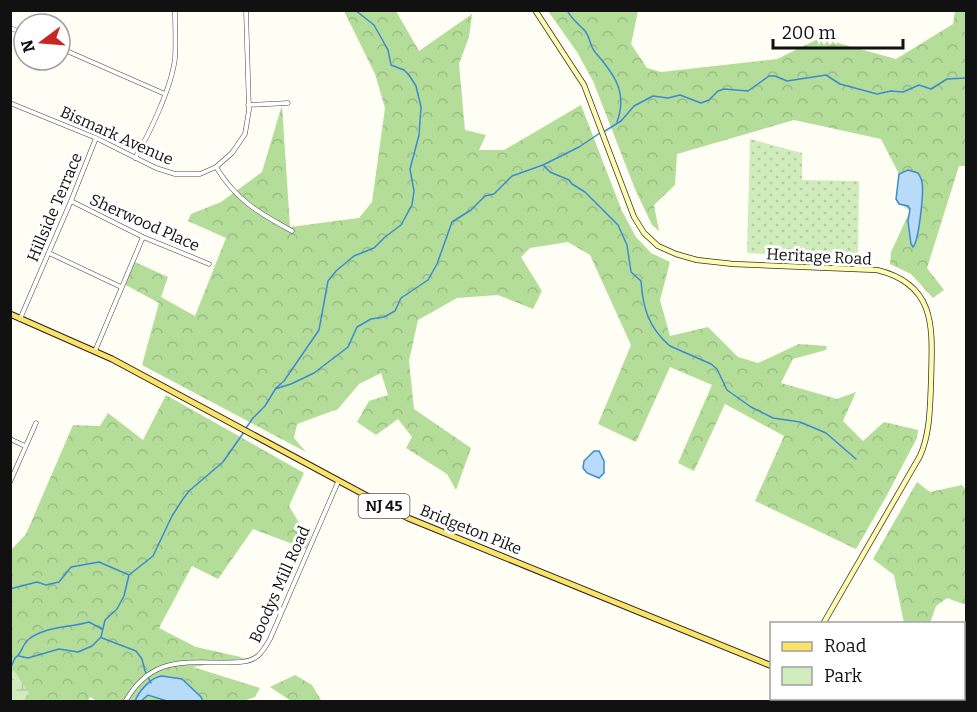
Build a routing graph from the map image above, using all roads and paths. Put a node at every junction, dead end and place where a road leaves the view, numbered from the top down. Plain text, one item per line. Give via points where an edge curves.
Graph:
1 (175, 10) edge
2 (246, 10) edge
3 (535, 10) edge
4 (72, 53) edge
5 (165, 94) junction
6 (10, 103) edge
7 (288, 103) dead end
8 (248, 105) junction
9 (96, 138) junction
10 (135, 158) junction
11 (216, 167) junction
12 (71, 201) junction
13 (292, 231) dead end
14 (143, 237) junction
15 (48, 253) junction
16 (208, 264) dead end
17 (121, 287) junction
18 (10, 314) edge
19 (20, 319) junction
20 (95, 351) junction
21 (36, 423) dead end
22 (10, 439) edge
23 (25, 446) junction
24 (10, 482) edge
25 (338, 482) junction
26 (824, 622) edge
27 (770, 666) edge
28 (125, 702) edge

1 - 5 street via 175,60
2 - 8 street
3 - 26 street, Heritage Road via 580,78 638,223 649,239 686,257 716,263 877,270 905,282 918,294 928,312 932,335 925,445
4 - 5 street
5 - 10 street
6 - 9 street, Bismark Avenue
7 - 8 street
8 - 11 street via 245,134
9 - 10 street, Bismark Avenue
9 - 12 street, Hillside Terrace
10 - 11 street, Bismark Avenue via 175,174 200,174
11 - 13 street via 230,189 248,205
12 - 14 street, Sherwood Place
12 - 15 street, Hillside Terrace
14 - 16 street, Sherwood Place
14 - 17 street
15 - 17 street
15 - 19 street, Hillside Terrace
17 - 20 street
18 - 19 main road, Bridgeton Pike / NJ 45
19 - 20 main road, Bridgeton Pike / NJ 45
20 - 25 main road, Bridgeton Pike / NJ 45
21 - 23 street
22 - 23 street
23 - 24 street
25 - 27 main road, Bridgeton Pike / NJ 45 via 408,518
25 - 28 street, Boodys Mill Road via 261,654 252,661 165,665 141,679

